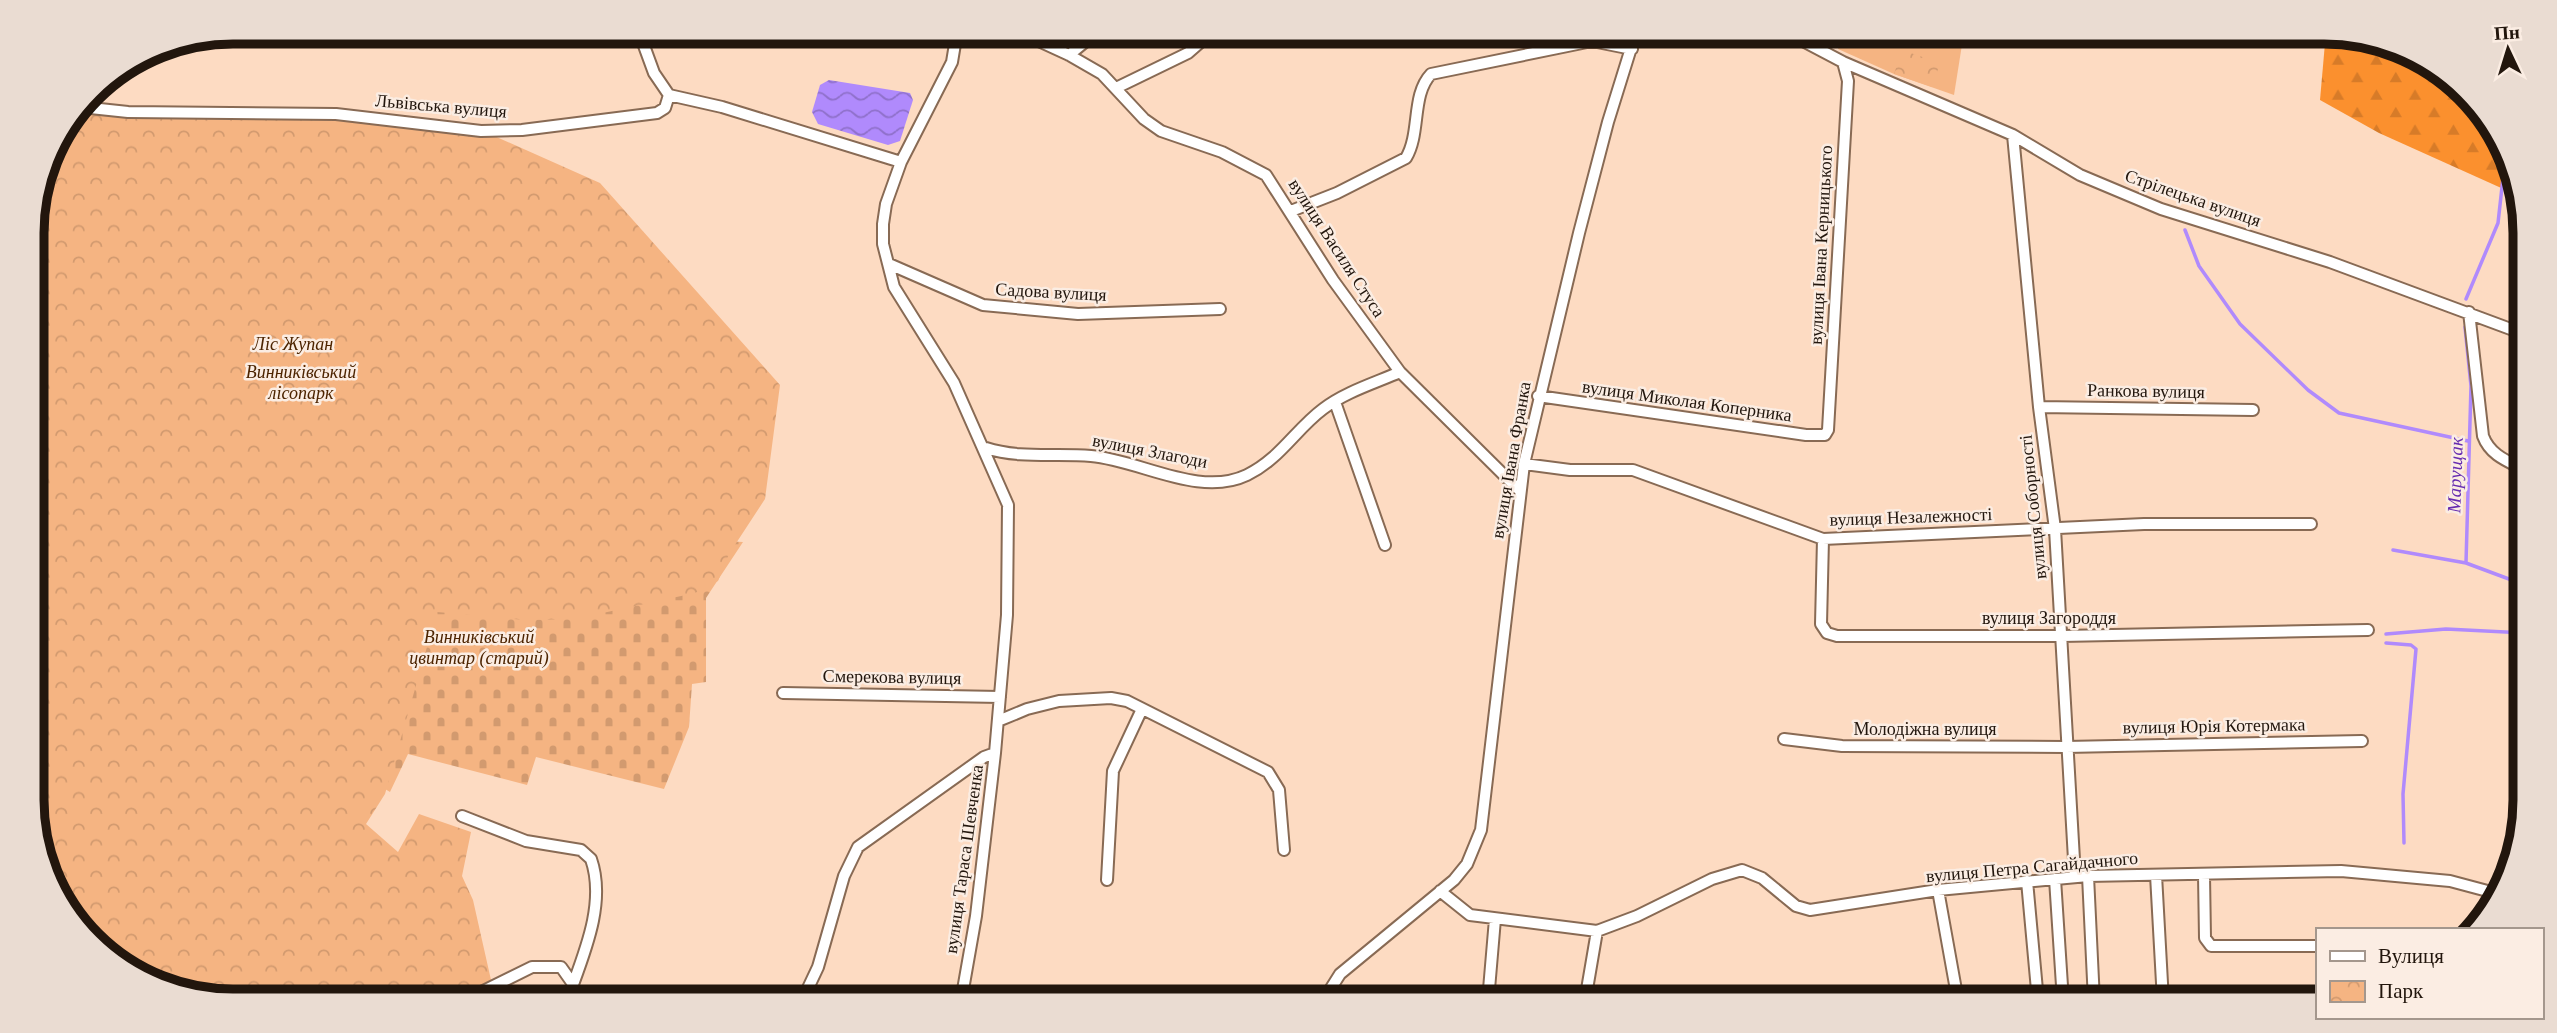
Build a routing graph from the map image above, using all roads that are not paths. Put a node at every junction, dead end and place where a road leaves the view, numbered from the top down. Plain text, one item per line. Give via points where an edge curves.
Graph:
1 (643, 44) edge
2 (955, 44) edge
3 (1045, 44) edge
4 (1082, 44) edge
5 (1198, 44) edge
6 (1577, 44) edge
7 (1609, 44) edge
8 (1633, 44) edge
9 (1809, 44) edge
10 (1632, 48) junction
11 (1069, 55) junction
12 (1843, 62) junction
13 (1116, 88) junction
14 (669, 94) junction
15 (91, 108) edge
16 (2013, 135) junction
17 (901, 162) junction
18 (1291, 211) junction
19 (888, 264) junction
20 (1220, 309) dead end
21 (2469, 312) junction
22 (2513, 330) edge
23 (1400, 372) junction
24 (1538, 396) junction
25 (1335, 402) junction
26 (2039, 407) junction
27 (2253, 410) dead end
28 (1828, 430) joint
29 (986, 448) junction
30 (1524, 464) junction
31 (2513, 464) edge
32 (1519, 490) junction
33 (2311, 523) dead end
34 (2056, 529) junction
35 (1823, 539) junction
36 (1385, 545) dead end
37 (2368, 630) dead end
38 (2062, 636) junction
39 (783, 693) dead end
40 (1000, 697) junction
41 (1142, 709) junction
42 (998, 721) junction
43 (1784, 739) dead end
44 (2362, 741) dead end
45 (2066, 747) junction
46 (995, 753) junction
47 (462, 816) dead end
48 (1284, 850) dead end
49 (2156, 875) junction
50 (2204, 875) junction
51 (2088, 876) junction
52 (2075, 877) junction
53 (2055, 879) junction
54 (1107, 880) dead end
55 (2027, 881) junction
56 (1938, 890) junction
57 (1440, 891) junction
58 (2489, 891) edge
59 (1496, 919) junction
60 (1597, 931) junction
61 (2316, 946) edge
62 (573, 984) junction
63 (489, 989) edge
64 (571, 989) edge
65 (808, 989) edge
66 (963, 989) edge
67 (1331, 989) edge
68 (1489, 989) edge
69 (1587, 989) edge
70 (1956, 989) edge
71 (2037, 989) edge
72 (2062, 989) edge
73 (2093, 989) edge
74 (2163, 989) edge

1 - 14 street via 654,74
2 - 17 street, вулиця Тараса Шевченка via 951,62
3 - 11 street, вулиця Василя Стуса
4 - 11 street
5 - 13 street
6 - 18 street via 1431,74 1422,90 1412,148 1406,158
7 - 10 street
8 - 10 street, вулиця Івана Франка
9 - 12 street, Стрілецька вулиця
10 - 24 street, вулиця Івана Франка via 1608,122
11 - 13 street, вулиця Василя Стуса
12 - 16 street, Стрілецька вулиця
12 - 28 street, вулиця Івана Керницького via 1848,80
13 - 18 street, вулиця Василя Стуса via 1161,131 1222,152 1266,175
14 - 15 street, Львівська вулиця via 665,108 657,113 522,130 481,131 336,114
14 - 17 street
16 - 21 street, Стрілецька вулиця via 2080,175 2161,209
16 - 26 street, вулиця Соборності
17 - 19 street, вулиця Тараса Шевченка via 883,224
18 - 23 street, вулиця Василя Стуса
19 - 20 street, Садова вулиця via 983,305 1078,314
19 - 29 street, вулиця Тараса Шевченка via 894,287 954,383
21 - 22 street, Стрілецька вулиця
21 - 31 street via 2483,436 2487,447
23 - 25 street, вулиця Злагоди
23 - 32 street, вулиця Василя Стуса
24 - 28 street, вулиця Миколая Коперника via 1806,435 1820,436
24 - 30 street, вулиця Івана Франка
25 - 29 street, вулиця Злагоди via 1273,459 1233,480 1178,476 1093,456 1022,455
25 - 36 street
26 - 27 street, Ранкова вулиця
26 - 34 street, вулиця Соборності
29 - 40 street, вулиця Тараса Шевченка via 1009,505
30 - 32 street, вулиця Івана Франка
30 - 35 street, вулиця Незалежності via 1633,470
32 - 57 street, вулиця Івана Франка via 1481,830 1466,864
33 - 34 street, вулиця Незалежності
34 - 35 street, вулиця Незалежності
34 - 38 street, вулиця Соборності
35 - 38 street, вулиця Загороддя via 1820,608 1827,633
37 - 38 street, вулиця Загороддя
38 - 45 street, вулиця Соборності
39 - 40 street, Смерекова вулиця
40 - 42 street, вулиця Тараса Шевченка
41 - 42 street via 1127,701 1088,698 1027,709
41 - 48 street via 1268,772 1279,790
41 - 54 street via 1113,771
42 - 46 street, вулиця Тараса Шевченка
43 - 45 street, Молодіжна вулиця via 1842,746
44 - 45 street, вулиця Юрія Котермака
45 - 52 street, вулиця Соборності
46 - 65 street via 858,847 844,876
46 - 66 street, вулиця Тараса Шевченка
47 - 62 street via 526,841 581,850 591,859 593,919
49 - 50 street, вулиця Петра Сагайдачного
49 - 51 street, вулиця Петра Сагайдачного
49 - 74 street
50 - 58 street, вулиця Петра Сагайдачного via 2353,872 2451,881
50 - 61 street via 2205,938 2211,946
51 - 52 street, вулиця Петра Сагайдачного
51 - 73 street
52 - 53 street, вулиця Петра Сагайдачного
53 - 55 street, вулиця Петра Сагайдачного
53 - 72 street
55 - 56 street, вулиця Петра Сагайдачного
55 - 71 street
56 - 60 street, вулиця Петра Сагайдачного via 1810,910 1796,906 1762,878 1742,870
56 - 70 street
57 - 59 street via 1470,915
57 - 67 street, вулиця Івана Франка via 1340,974
59 - 60 street
59 - 68 street
60 - 69 street
62 - 63 street via 561,967 532,967
62 - 64 street

